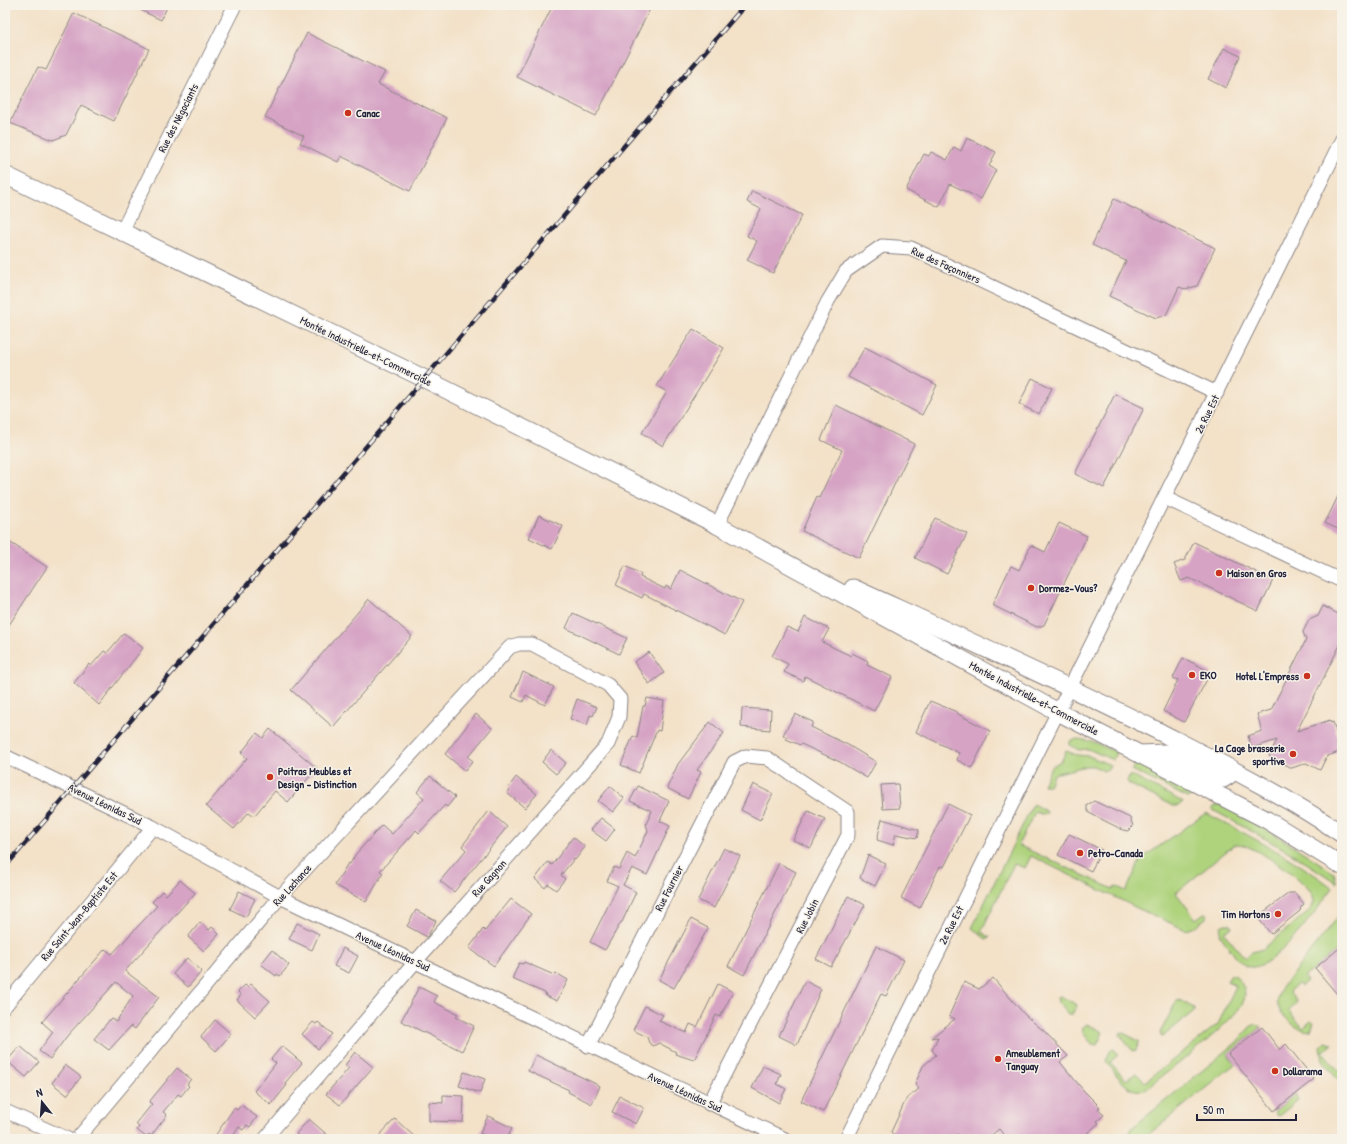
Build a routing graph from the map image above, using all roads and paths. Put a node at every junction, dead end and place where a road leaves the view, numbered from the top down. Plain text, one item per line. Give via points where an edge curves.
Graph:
1 (235, 5) edge
2 (1342, 139) edge
3 (5, 175) edge
4 (122, 231) junction
5 (1217, 393) junction
6 (1165, 498) junction
7 (721, 527) junction
8 (1342, 581) edge
9 (519, 644) joint
10 (1071, 687) junction
11 (1058, 712) junction
12 (1139, 754) junction
13 (5, 756) edge
14 (767, 758) joint
15 (1232, 769) junction
16 (153, 827) junction
17 (1342, 834) edge
18 (1342, 866) edge
19 (280, 898) junction
20 (416, 961) junction
21 (5, 1006) edge
22 (588, 1046) junction
23 (709, 1104) junction
24 (5, 1111) edge
25 (68, 1139) edge
26 (77, 1139) edge
27 (265, 1139) edge
28 (785, 1139) edge
29 (846, 1139) edge

1 - 4 street, Rue des Négociants
2 - 5 street, 2e Rue Est
3 - 4 main road, Montée Industrielle-et-Commerciale
4 - 7 main road, Montée Industrielle-et-Commerciale
5 - 6 street, 2e Rue Est
5 - 7 street, Rue des Façonniers via 911,248 882,246 846,271 828,301
6 - 8 street
6 - 10 street, 2e Rue Est
7 - 10 main road, Montée Industrielle-et-Commerciale
7 - 11 main road, Montée Industrielle-et-Commerciale
9 - 19 street, Rue Lachance via 510,647
9 - 20 street, Rue Gagnon via 532,644 608,685 620,699 619,717 608,744
10 - 11 street, 2e Rue Est
10 - 15 main road, Montée Industrielle-et-Commerciale
11 - 12 main road, Montée Industrielle-et-Commerciale
11 - 29 street, 2e Rue Est
12 - 15 main road via 1165,753 1224,780
12 - 18 main road, Montée Industrielle-et-Commerciale via 1267,820
13 - 16 street, Avenue Léonidas Sud
14 - 22 street, Rue Fournier via 746,756 734,762
14 - 23 street, Rue Jobin via 848,812 848,835
15 - 17 main road, Montée Industrielle-et-Commerciale via 1296,804
16 - 19 street, Avenue Léonidas Sud
16 - 21 street, Rue Saint-Jean-Baptiste Est
19 - 20 street, Avenue Léonidas Sud
19 - 26 street, Rue Lachance
20 - 22 street, Avenue Léonidas Sud
20 - 27 street, Rue Gagnon
22 - 23 street, Avenue Léonidas Sud
23 - 28 street, Avenue Léonidas Sud
24 - 25 street

